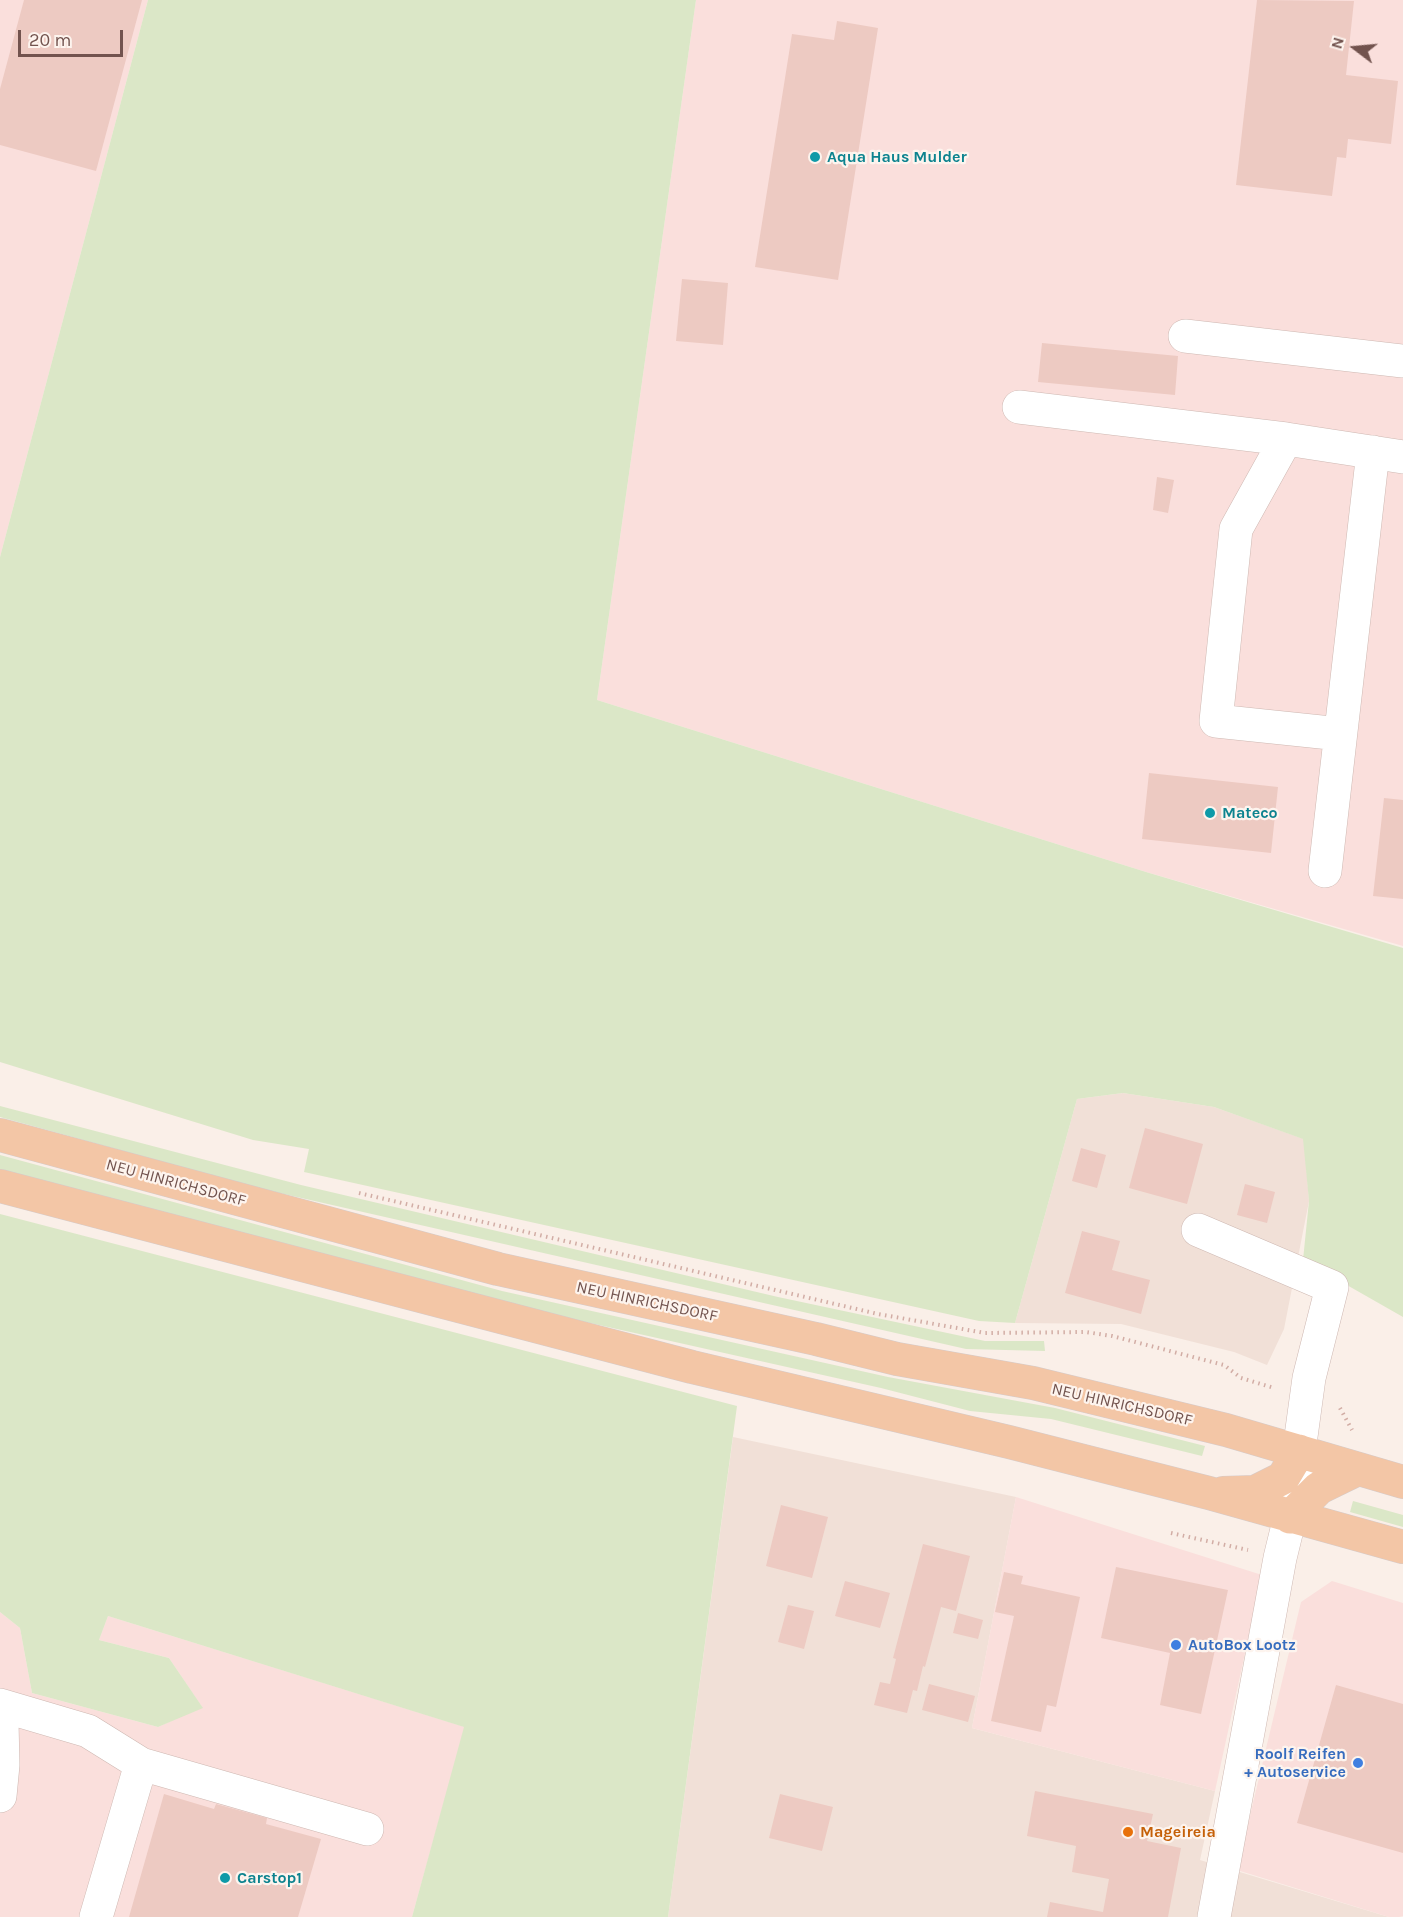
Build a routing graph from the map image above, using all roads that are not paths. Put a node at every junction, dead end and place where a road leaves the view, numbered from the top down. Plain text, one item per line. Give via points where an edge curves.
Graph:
1 (1185, 336) dead end
2 (1403, 361) edge
3 (1019, 407) dead end
4 (1286, 439) junction
5 (1388, 454) edge
6 (1340, 734) junction
7 (1325, 871) dead end
8 (0, 1135) edge
9 (0, 1186) edge
10 (1198, 1230) dead end
11 (1299, 1451) junction
12 (1358, 1469) junction
13 (1403, 1482) edge
14 (1209, 1493) junction
15 (1290, 1516) junction
16 (1403, 1547) edge
17 (0, 1705) edge
18 (0, 1714) edge
19 (141, 1764) junction
20 (0, 1796) edge
21 (367, 1829) dead end
22 (96, 1917) edge
23 (1214, 1917) edge

1 - 2 street
3 - 4 street
4 - 5 street
4 - 6 street via 1236,530 1215,721
5 - 6 street
6 - 7 street
8 - 11 main road, NEU HINRICHSDORF via 498,1269 897,1359 1033,1383
9 - 14 main road via 692,1367
10 - 11 street via 1332,1287 1309,1378
11 - 12 main road, NEU HINRICHSDORF
11 - 14 main road via 1283,1478 1255,1492
11 - 15 street
12 - 13 main road, NEU HINRICHSDORF
12 - 15 main road via 1319,1488
14 - 15 main road
15 - 16 main road
15 - 23 street
17 - 19 street via 88,1731
18 - 20 street
19 - 21 street
19 - 22 street

